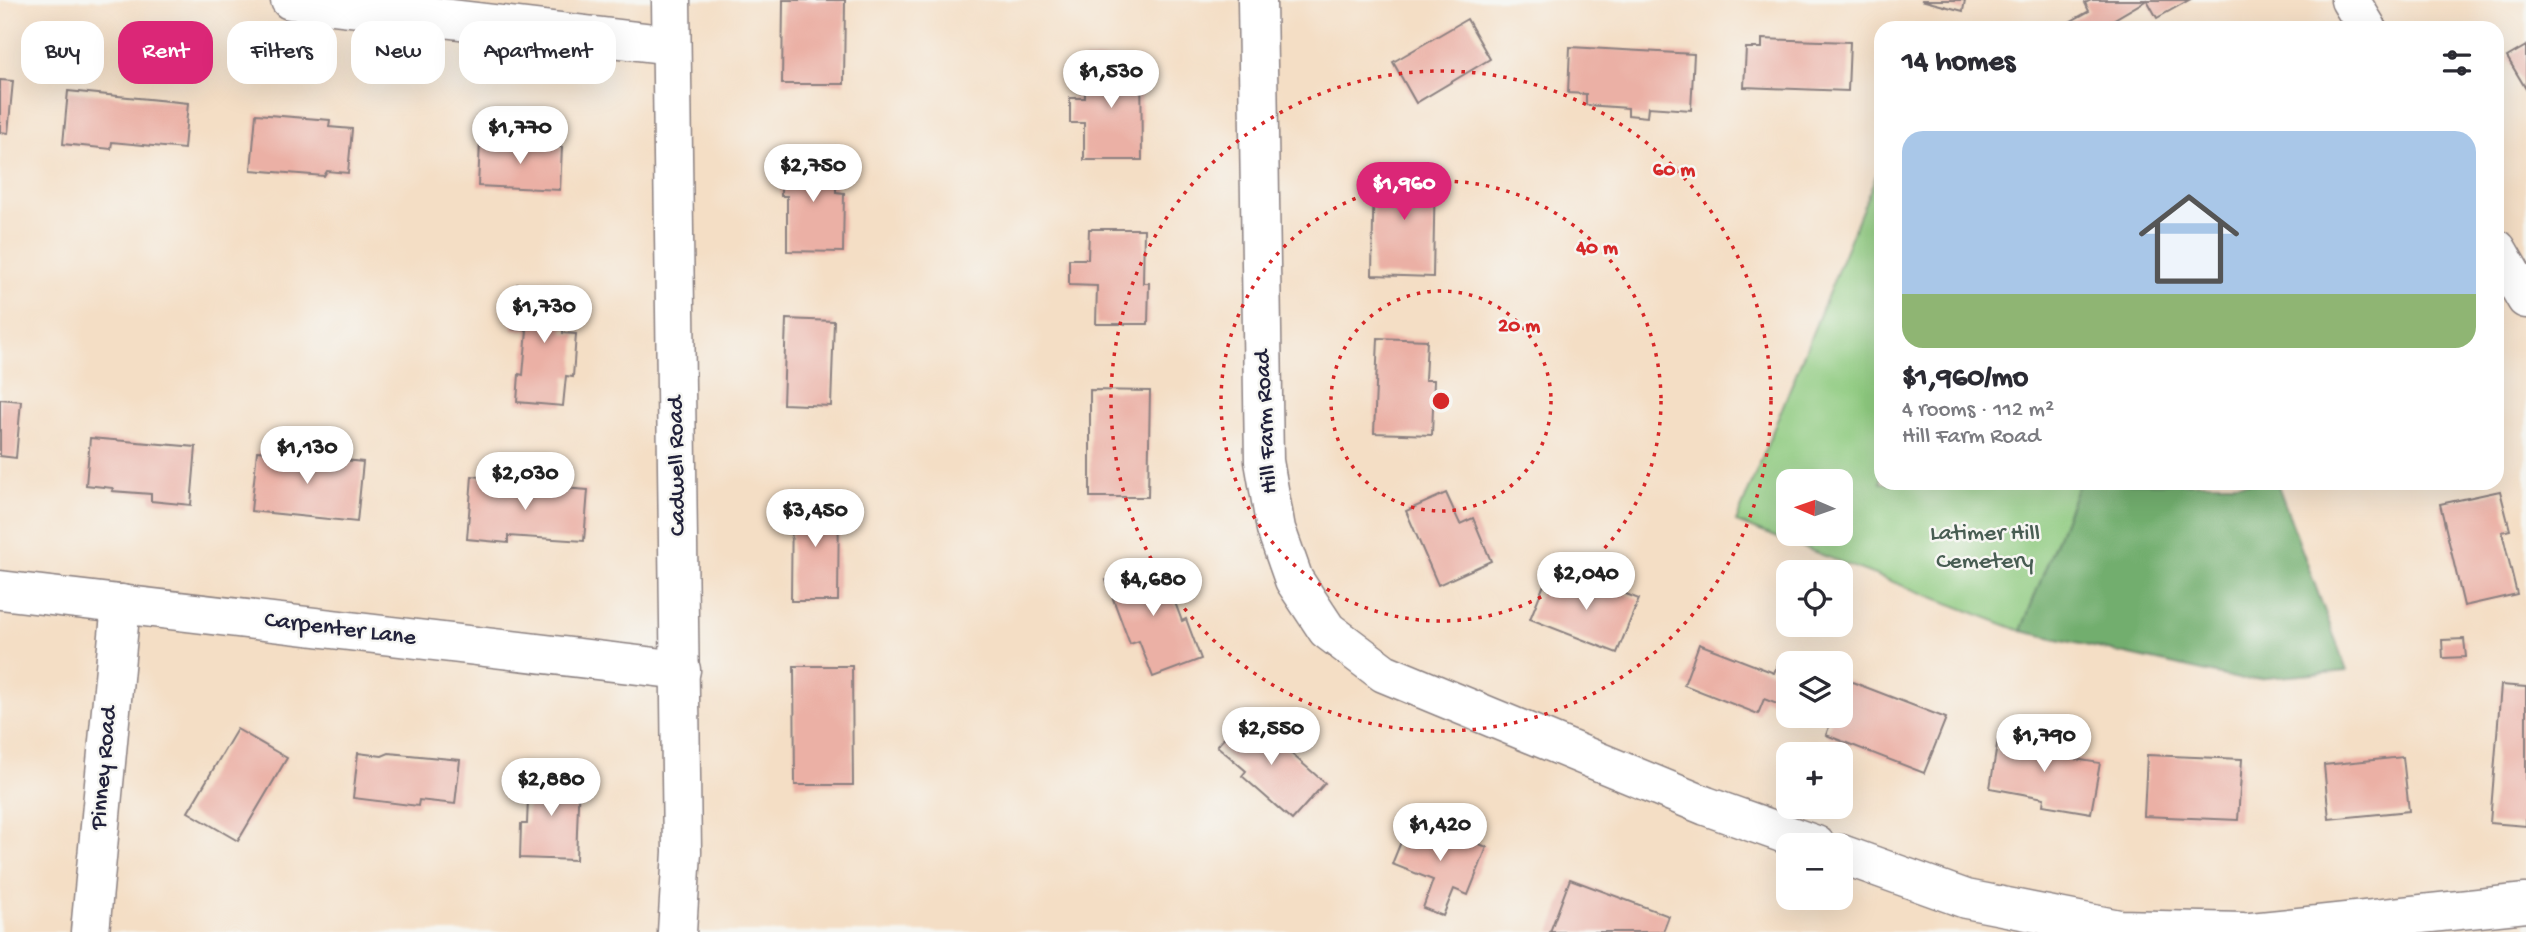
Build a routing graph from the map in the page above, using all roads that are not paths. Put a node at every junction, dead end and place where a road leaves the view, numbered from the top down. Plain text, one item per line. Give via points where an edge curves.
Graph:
1 (290, 0) edge
2 (671, 0) edge
3 (1257, 0) edge
4 (2350, 0) edge
5 (2363, 21) edge
6 (671, 45) junction
7 (2504, 261) edge
8 (2526, 299) edge
9 (0, 590) edge
10 (121, 604) junction
11 (681, 670) junction
12 (1782, 833) edge
13 (1853, 858) edge
14 (2526, 904) edge
15 (90, 932) edge
16 (677, 932) edge
17 (2243, 932) edge
18 (2251, 932) edge

1 - 6 street
2 - 6 street, Cadwell Road
3 - 12 street, Hill Farm Road via 1264,461 1276,529 1294,580 1327,630 1384,673
4 - 5 street
6 - 11 street, Cadwell Road
7 - 8 street
9 - 10 street, Carpenter Lane
10 - 11 street, Carpenter Lane
10 - 15 street, Pinney Road
11 - 16 street, Cadwell Road via 682,852
13 - 17 street via 1966,899 2119,929
14 - 18 street

